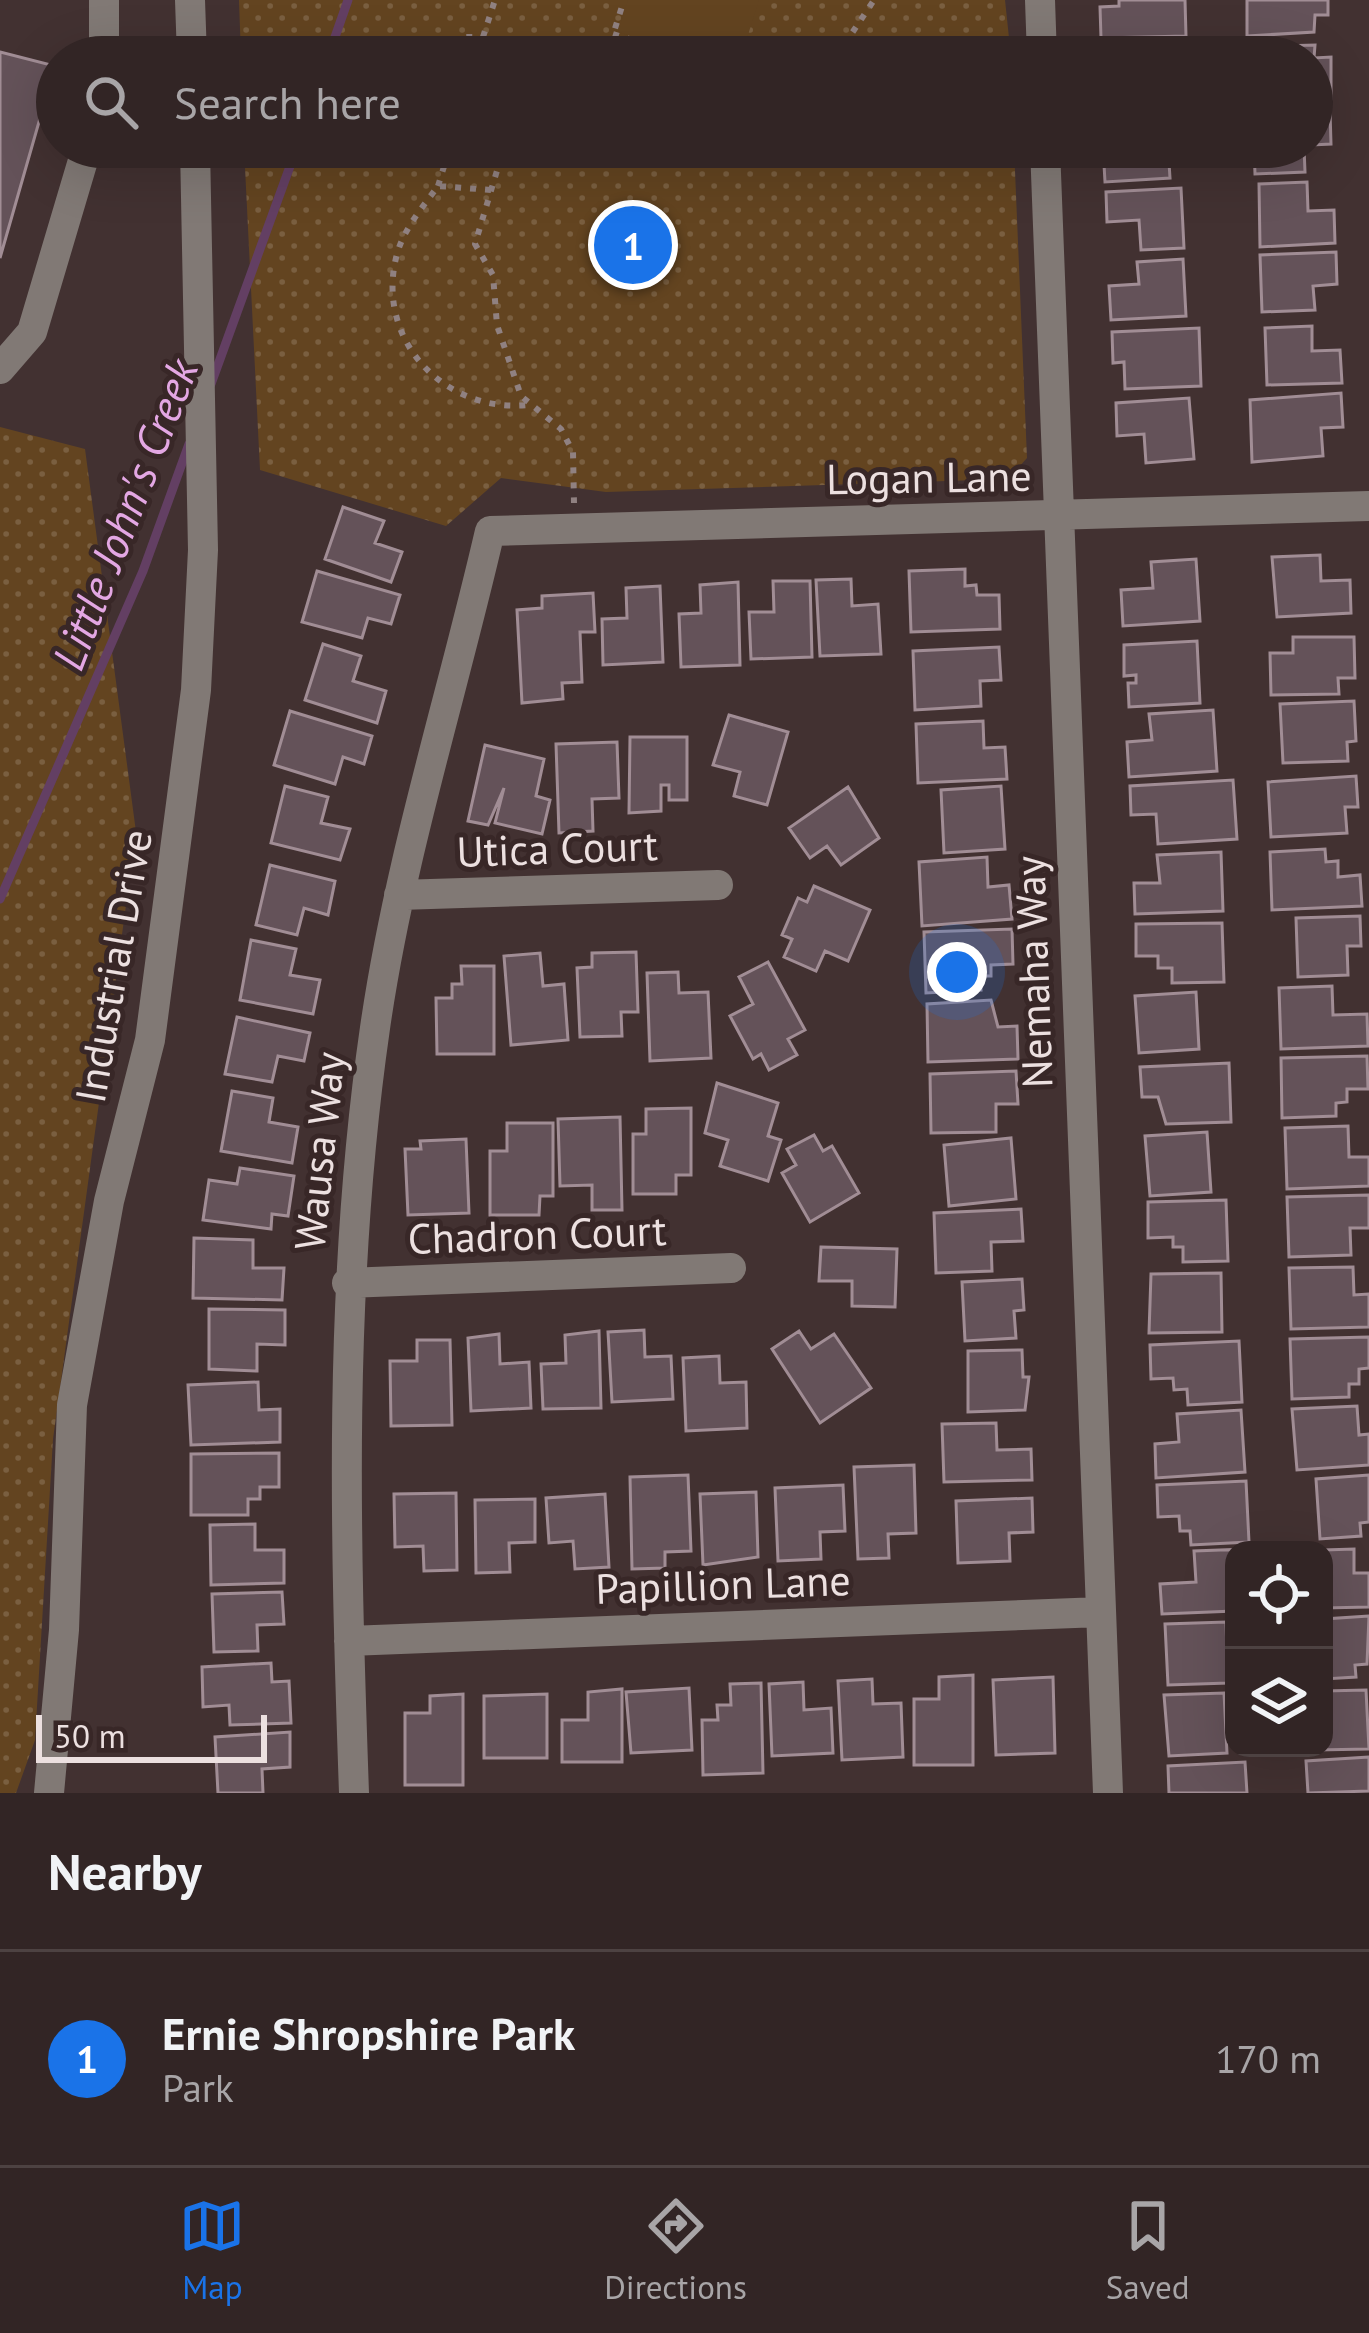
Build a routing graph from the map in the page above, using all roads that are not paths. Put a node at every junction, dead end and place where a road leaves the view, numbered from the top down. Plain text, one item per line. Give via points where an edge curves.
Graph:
1 (104, 0) edge
2 (190, 0) edge
3 (1040, 0) edge
4 (104, 36) edge
5 (191, 36) edge
6 (1041, 36) edge
7 (81, 168) edge
8 (195, 168) edge
9 (1046, 168) edge
10 (0, 369) edge
11 (1369, 506) edge
12 (1058, 516) junction
13 (490, 531) joint
14 (718, 885) dead end
15 (400, 895) junction
16 (730, 1268) dead end
17 (347, 1283) junction
18 (1101, 1612) junction
19 (349, 1641) junction
20 (49, 1793) edge
21 (354, 1793) edge
22 (1108, 1793) edge

1 - 4 street
2 - 5 street
3 - 6 street
7 - 10 street via 32,332
8 - 20 street, Industrial Drive via 203,550 196,690 150,1040 109,1201 73,1405
9 - 12 street, Nemaha Way
11 - 12 street, Logan Lane
12 - 13 street, Logan Lane
12 - 18 street, Nemaha Way
13 - 15 street, Wausa Way
14 - 15 street, Utica Court
15 - 17 street, Wausa Way via 376,1023
16 - 17 street, Chadron Court
17 - 19 street, Wausa Way
18 - 19 street, Papillion Lane
18 - 22 street, Nemaha Way
19 - 21 street, Wausa Way

